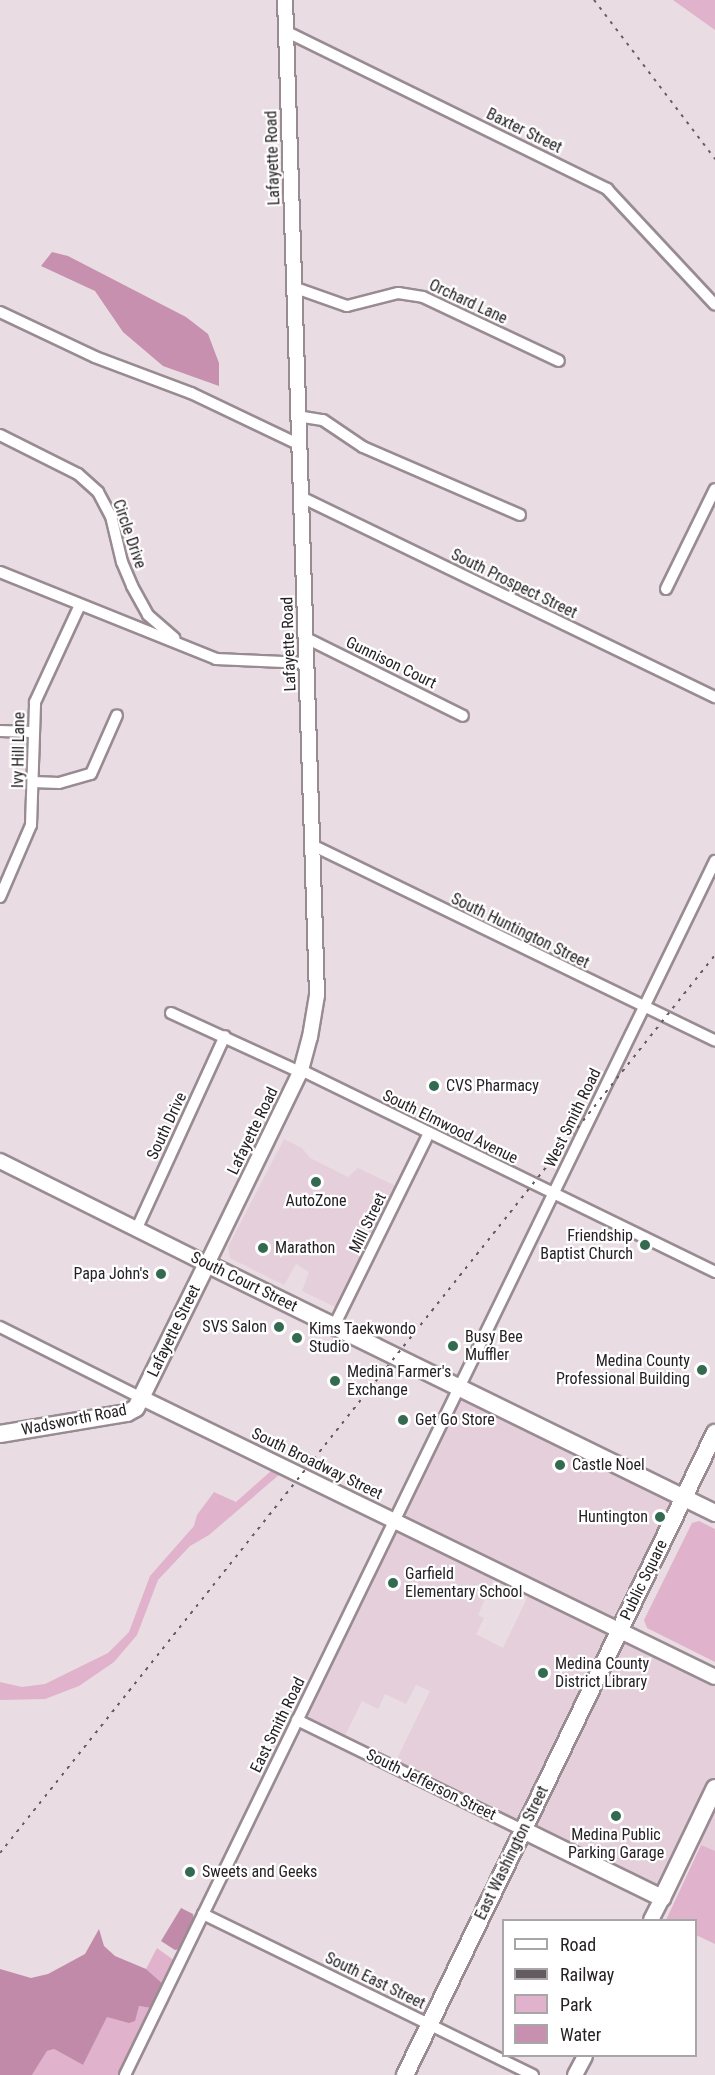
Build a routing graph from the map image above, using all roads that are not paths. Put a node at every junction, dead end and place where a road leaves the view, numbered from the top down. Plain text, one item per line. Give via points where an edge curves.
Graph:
1 (285, 0) edge
2 (285, 31) junction
3 (294, 288) junction
4 (715, 305) edge
5 (0, 312) edge
6 (559, 361) dead end
7 (297, 416) junction
8 (0, 435) edge
9 (298, 444) junction
10 (715, 489) edge
11 (301, 497) junction
12 (520, 515) dead end
13 (0, 572) edge
14 (666, 590) dead end
15 (79, 607) junction
16 (306, 638) junction
17 (181, 644) junction
18 (306, 663) junction
19 (715, 697) edge
20 (117, 715) dead end
21 (463, 716) dead end
22 (0, 731) edge
23 (32, 732) junction
24 (33, 782) junction
25 (312, 845) junction
26 (715, 861) edge
27 (2, 890) edge
28 (644, 1008) junction
29 (171, 1013) dead end
30 (225, 1036) junction
31 (715, 1041) edge
32 (300, 1071) junction
33 (429, 1133) junction
34 (0, 1161) edge
35 (553, 1194) junction
36 (136, 1228) junction
37 (207, 1264) junction
38 (715, 1272) edge
39 (334, 1326) junction
40 (0, 1327) edge
41 (458, 1388) junction
42 (142, 1398) junction
43 (715, 1433) edge
44 (0, 1434) edge
45 (684, 1498) junction
46 (715, 1513) edge
47 (394, 1520) junction
48 (619, 1630) junction
49 (715, 1677) edge
50 (297, 1720) junction
51 (715, 1788) edge
52 (523, 1830) junction
53 (662, 1898) junction
54 (203, 1914) junction
55 (652, 1919) edge
56 (429, 2025) junction
57 (584, 2057) edge
58 (125, 2075) edge
59 (405, 2075) edge
60 (533, 2075) edge
61 (575, 2075) edge

1 - 2 main road, Lafayette Road
2 - 3 main road, Lafayette Road
2 - 4 street, Baxter Street via 608,189
3 - 6 street, Orchard Lane via 347,306 398,293 423,297
3 - 7 main road, Lafayette Road
5 - 9 street via 95,357 191,393
7 - 9 main road, Lafayette Road
7 - 12 street via 323,420 363,447
8 - 17 street, Circle Drive via 78,474 98,492 111,516 122,562 144,608
9 - 11 main road, Lafayette Road
10 - 14 street
11 - 16 main road, Lafayette Road
11 - 19 street, South Prospect Street
13 - 15 street, Circle Drive
15 - 17 street, Circle Drive
15 - 23 street, Ivy Hill Lane via 39,690
16 - 18 main road, Lafayette Road
16 - 21 street, Gunnison Court
17 - 18 street, Circle Drive via 233,662
18 - 25 main road, Lafayette Road
20 - 24 street via 91,774 59,783
22 - 23 street
23 - 24 street, Ivy Hill Lane
24 - 27 street, Ivy Hill Lane via 31,825
25 - 28 street, South Huntington Street
25 - 32 main road, Lafayette Road via 317,995
26 - 28 street, West Smith Road
28 - 31 street, South Huntington Street
28 - 35 street, West Smith Road
29 - 30 street, South Elmwood Avenue
30 - 32 street, South Elmwood Avenue
30 - 36 street, South Drive
32 - 33 street, South Elmwood Avenue
32 - 37 main road, Lafayette Road
33 - 35 street, South Elmwood Avenue
33 - 39 street, Mill Street
34 - 36 main road, South Court Street
35 - 38 street, South Elmwood Avenue
35 - 41 street, West Smith Road
36 - 37 main road, South Court Street
37 - 39 highway, South Court Street
37 - 42 highway, Lafayette Street
39 - 41 highway, South Court Street
40 - 42 street, South Broadway Street
41 - 45 highway, South Court Street
41 - 47 street, East Smith Road
42 - 44 highway, Wadsworth Road via 127,1413
42 - 47 main road, South Broadway Street
43 - 45 highway, Public Square
45 - 46 highway, South Court Street
45 - 48 highway, Public Square
47 - 48 main road, South Broadway Street
47 - 50 street, East Smith Road
48 - 49 main road, Public Square
48 - 52 highway, East Washington Street
50 - 52 street, South Jefferson Street
50 - 54 street, East Smith Road
51 - 53 highway
52 - 53 highway, South Jefferson Street
52 - 56 highway, East Washington Street
53 - 55 main road
54 - 56 street, South East Street
54 - 58 street, East Smith Road
56 - 59 highway, East Washington Street
56 - 60 street, South East Street
57 - 61 main road

